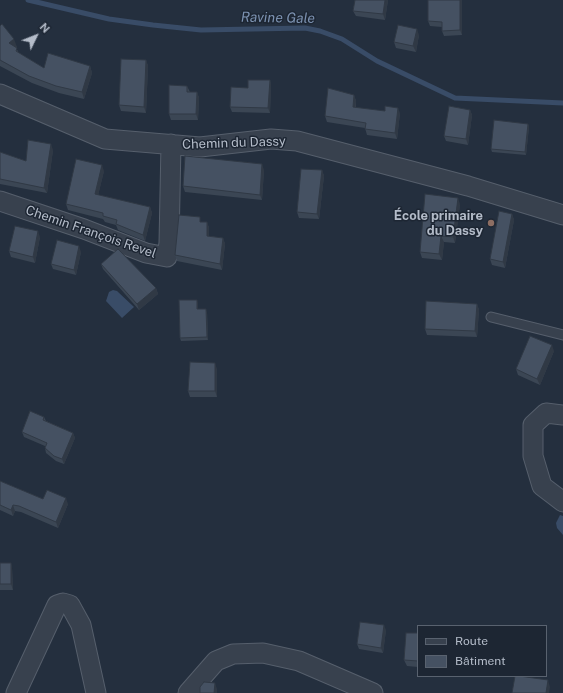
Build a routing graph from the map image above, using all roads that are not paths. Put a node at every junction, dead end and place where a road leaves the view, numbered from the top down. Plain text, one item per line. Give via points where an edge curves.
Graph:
1 (0, 94) edge
2 (171, 144) junction
3 (0, 202) edge
4 (563, 215) edge
5 (491, 317) dead end
6 (563, 335) edge
7 (563, 415) edge
8 (563, 502) edge
9 (16, 693) edge
10 (96, 693) edge
11 (188, 693) edge
12 (373, 693) edge

1 - 2 street, Chemin du Dassy via 105,139
2 - 3 street, Chemin François Revel via 166,257 146,253 84,229
2 - 4 street, Chemin du Dassy via 200,146 271,139 297,141 468,186
5 - 6 lane
7 - 8 street via 546,413 533,425 533,456 542,486
9 - 10 street via 57,605 63,603 70,606 81,625
11 - 12 street via 216,661 233,654 263,653 299,661

